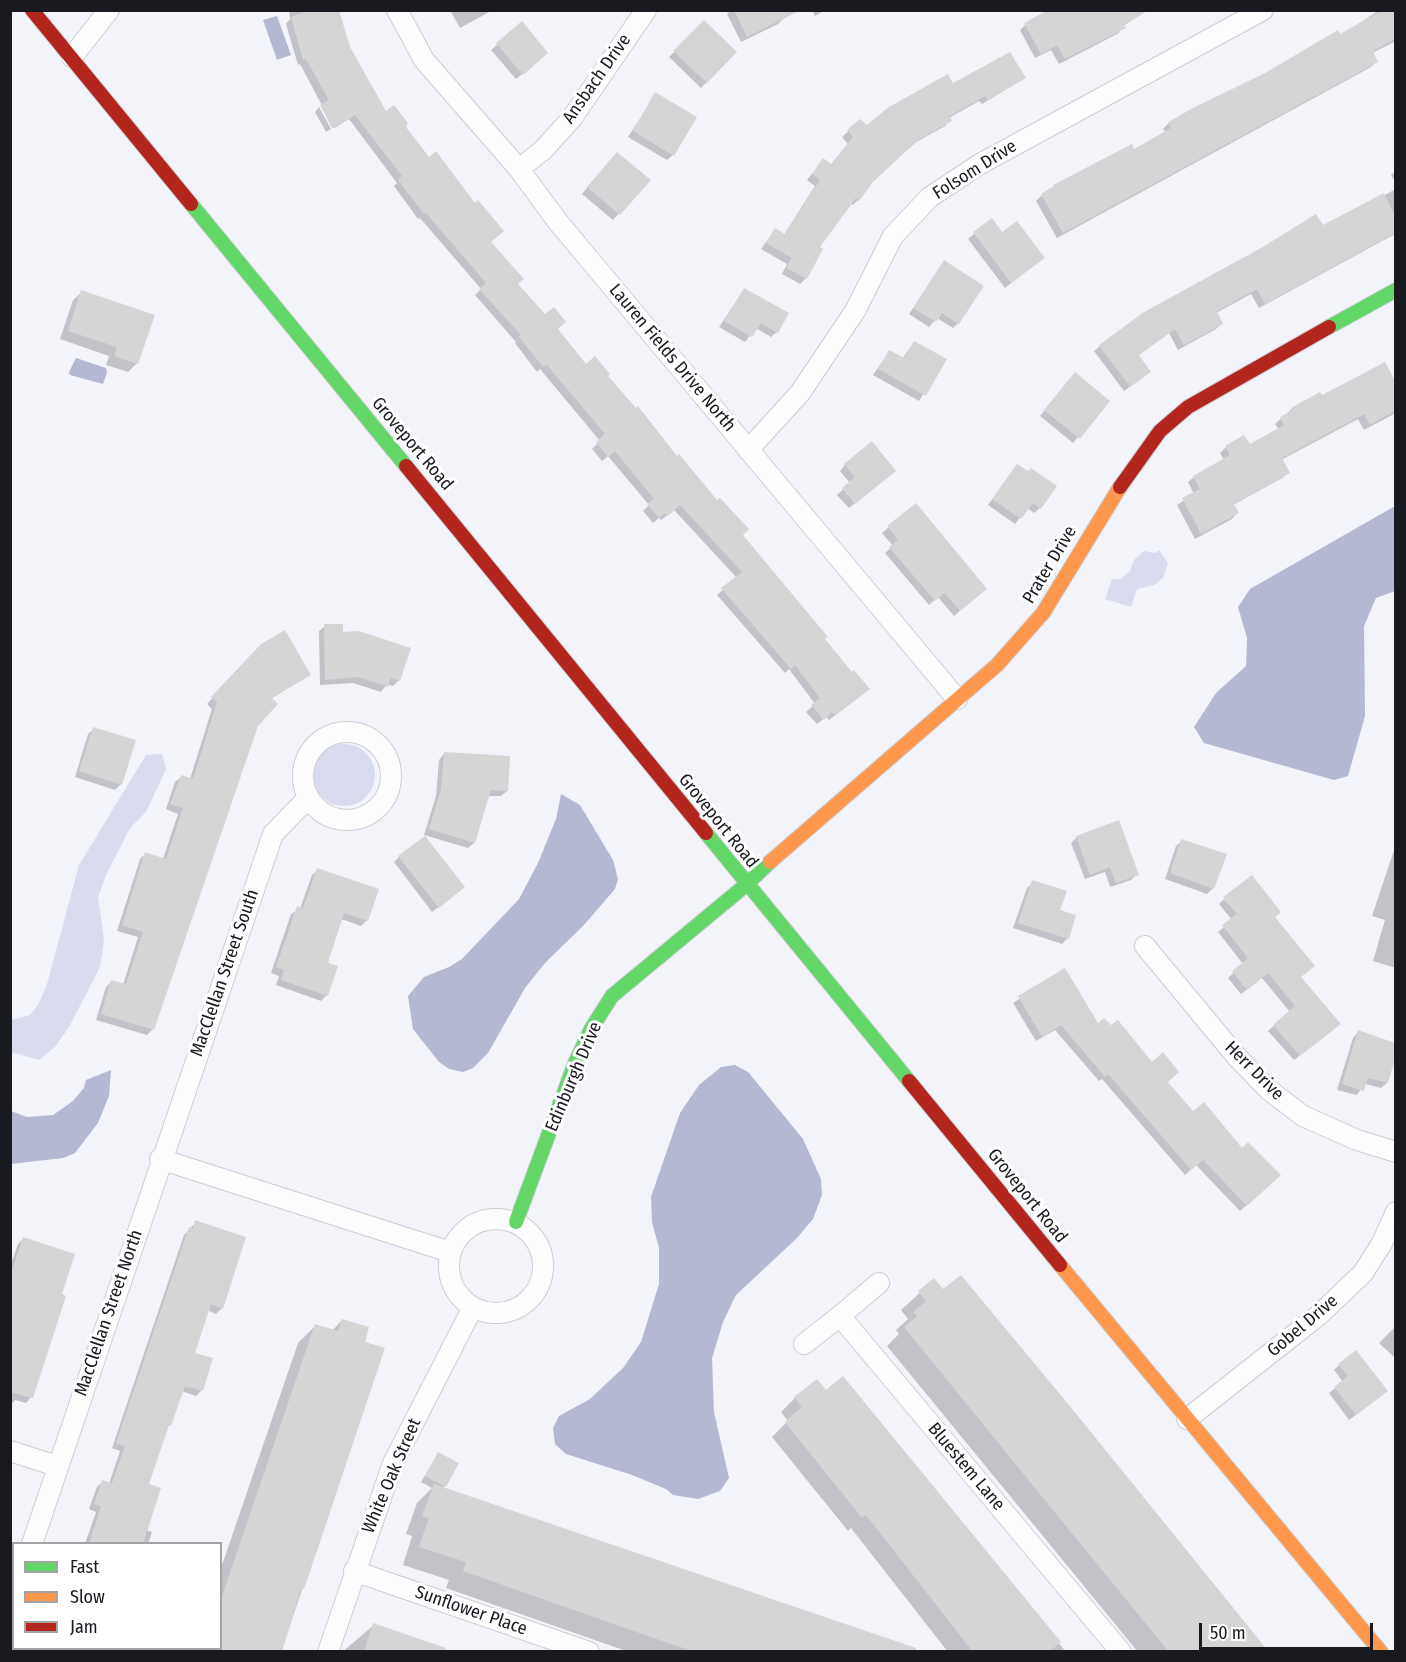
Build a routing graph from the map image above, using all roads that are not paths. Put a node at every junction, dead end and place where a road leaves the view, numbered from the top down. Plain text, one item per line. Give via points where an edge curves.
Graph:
1 (32, 10) edge
2 (109, 10) edge
3 (397, 10) edge
4 (646, 10) edge
5 (1263, 10) edge
6 (72, 57) junction
7 (519, 169) junction
8 (1395, 290) edge
9 (748, 450) junction
10 (957, 699) junction
11 (307, 799) junction
12 (747, 884) junction
13 (1145, 946) dead end
14 (1395, 1152) edge
15 (160, 1159) junction
16 (1395, 1212) edge
17 (516, 1222) junction
18 (450, 1252) junction
19 (879, 1283) dead end
20 (473, 1307) junction
21 (840, 1316) junction
22 (804, 1344) dead end
23 (1187, 1419) junction
24 (10, 1450) edge
25 (57, 1466) junction
26 (33, 1542) edge
27 (354, 1571) junction
28 (328, 1652) edge
29 (589, 1652) edge
30 (1121, 1652) edge
31 (1381, 1652) edge

1 - 6 main road, Groveport Road
2 - 6 street
3 - 7 street, Lauren Fields Drive North via 424,60
4 - 7 street, Ansbach Drive via 572,118
5 - 9 street, Folsom Drive via 980,164 930,197 893,236 855,311 800,393
6 - 12 main road, Groveport Road
7 - 9 street, Lauren Fields Drive North via 558,222
8 - 10 main road, Prater Drive via 1219,388 1160,431 1110,500 1043,613 997,665
9 - 10 street, Lauren Fields Drive North
10 - 12 main road, Prater Drive
11 - 11 street via 321,813 340,821 360,820 369,815 389,793 392,773 386,754 372,739 354,732 334,733 316,743 305,760 302,779
11 - 15 street, MacClellan Street South via 273,834
12 - 17 main road, Edinburgh Drive via 612,996 575,1063
12 - 23 main road, Groveport Road
13 - 14 street, Herr Drive via 1269,1090 1303,1116
15 - 18 street
15 - 25 street, MacClellan Street North
16 - 23 street, Gobel Drive via 1363,1274 1319,1315
17 - 18 street via 501,1218 477,1223 457,1237
17 - 20 street via 529,1231 541,1251 543,1273 538,1287 530,1300 517,1308 495,1313
18 - 20 street via 452,1284
19 - 21 street
20 - 27 street, White Oak Street via 393,1463
21 - 22 street
21 - 30 street, Bluestem Lane
23 - 31 main road, Groveport Road
24 - 25 street
25 - 26 street
27 - 28 street, White Oak Street
27 - 29 street, Sunflower Place

